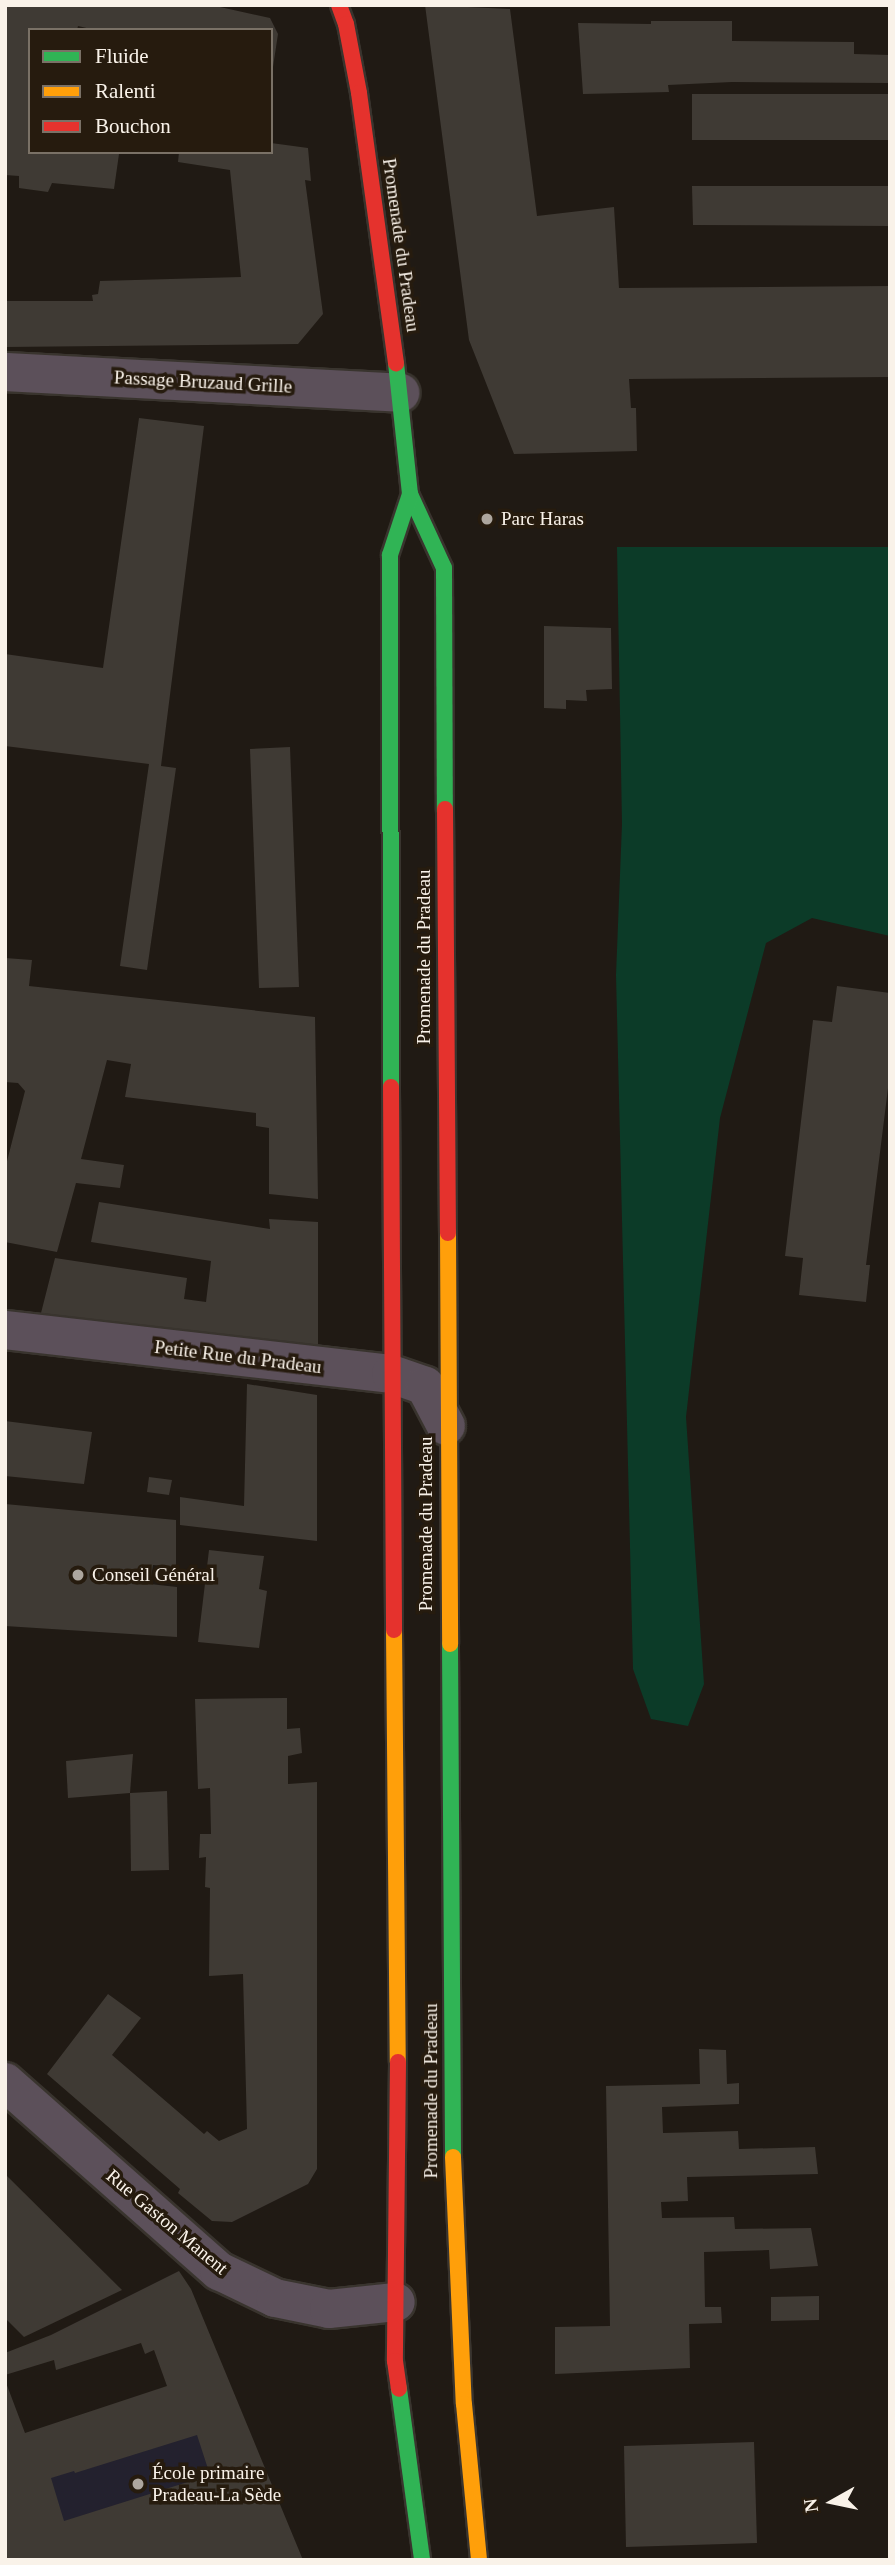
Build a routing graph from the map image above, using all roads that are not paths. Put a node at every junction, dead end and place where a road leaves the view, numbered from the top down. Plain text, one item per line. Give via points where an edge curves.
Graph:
1 (339, 5) edge
2 (5, 372) edge
3 (400, 393) junction
4 (410, 494) junction
5 (5, 1331) edge
6 (391, 1374) junction
7 (446, 1426) junction
8 (5, 2082) edge
9 (396, 2302) junction
10 (422, 2560) edge
11 (479, 2560) edge

1 - 3 street, Promenade du Pradeau via 359,93
2 - 3 street, Passage Bruzaud Grille
3 - 4 street, Promenade du Pradeau
4 - 6 street, Promenade du Pradeau via 390,555
4 - 7 street, Promenade du Pradeau via 444,568
5 - 6 street, Petite Rue du Pradeau
6 - 7 street, Petite Rue du Pradeau via 425,1386
6 - 9 street, Promenade du Pradeau via 399,2191
7 - 11 street, Promenade du Pradeau via 453,2186 464,2404
8 - 9 street, Rue Gaston Manent via 219,2271 275,2298 329,2309
9 - 10 street, Promenade du Pradeau via 396,2361

